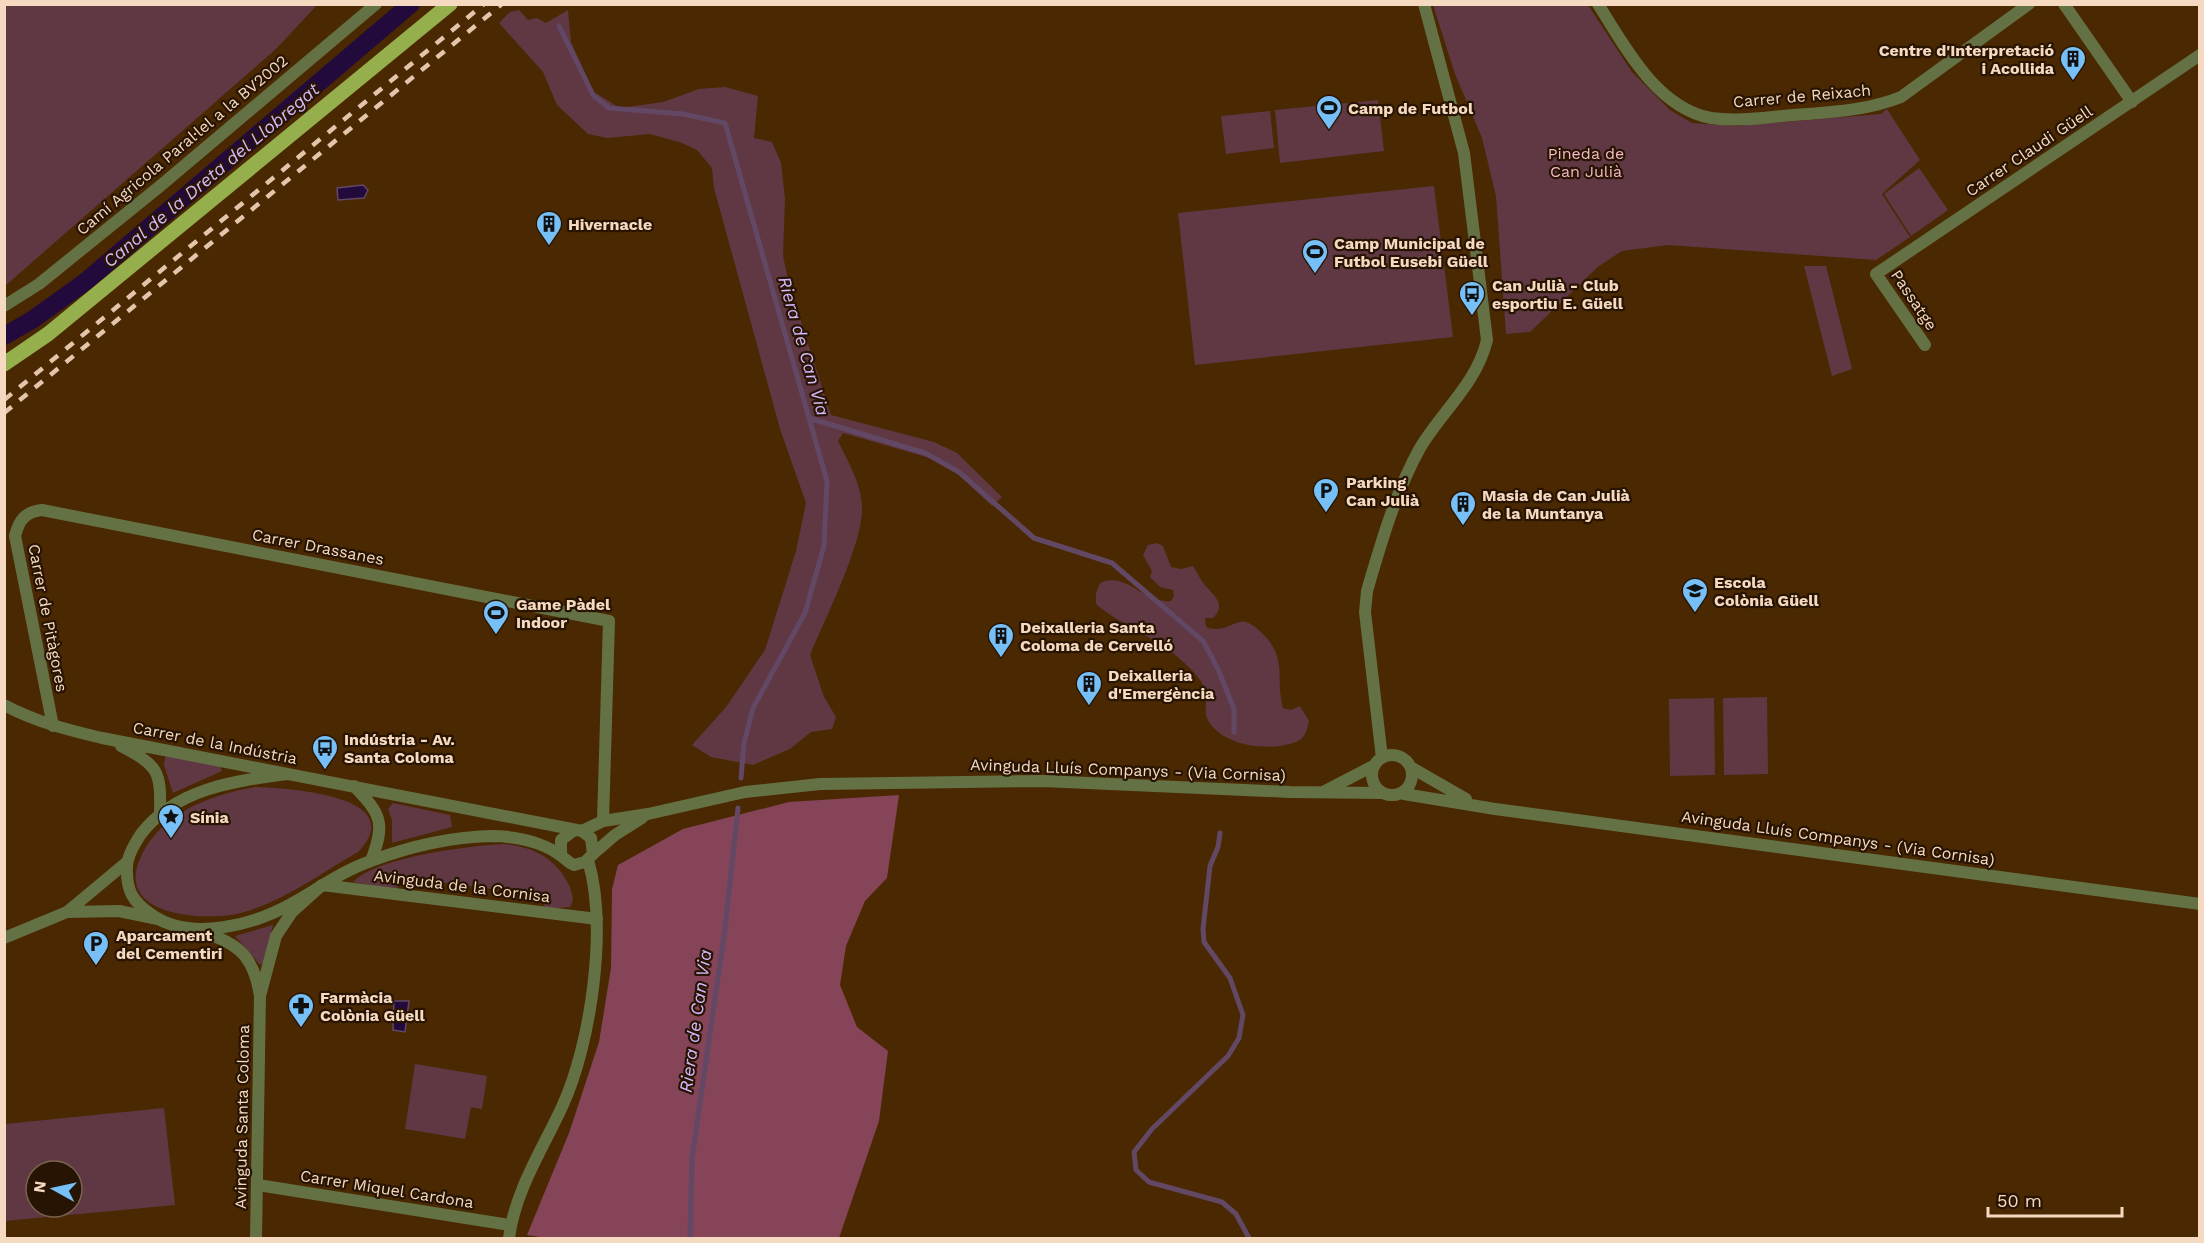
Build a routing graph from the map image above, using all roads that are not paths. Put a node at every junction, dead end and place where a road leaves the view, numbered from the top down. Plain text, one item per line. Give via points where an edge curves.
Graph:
1 (376, 4) edge
2 (450, 4) edge
3 (1424, 4) edge
4 (1598, 4) edge
5 (2029, 4) edge
6 (2064, 4) edge
7 (2199, 55) edge
8 (2132, 102) junction
9 (1876, 274) joint
10 (4, 306) edge
11 (1925, 345) dead end
12 (4, 364) edge
13 (23, 518) joint
14 (4, 705) edge
15 (53, 726) junction
16 (106, 738) junction
17 (1378, 761) junction
18 (1412, 768) junction
19 (288, 774) junction
20 (353, 786) junction
21 (1322, 793) junction
22 (1382, 794) junction
23 (1404, 794) junction
24 (1472, 803) junction
25 (160, 814) junction
26 (648, 814) junction
27 (603, 821) junction
28 (577, 831) junction
29 (561, 855) junction
30 (590, 857) junction
31 (371, 861) junction
32 (127, 862) junction
33 (322, 885) junction
34 (2199, 904) edge
35 (67, 912) junction
36 (158, 919) junction
37 (597, 919) junction
38 (195, 929) junction
39 (4, 938) edge
40 (260, 996) junction
41 (258, 1185) junction
42 (510, 1225) junction
43 (256, 1239) edge
44 (509, 1239) edge

1 - 10 street, Camí Agricola Paral·lel a la BV2002 via 159,188 39,284
2 - 12 main road via 48,334
3 - 17 street via 1464,153 1487,340 1482,361 1409,469 1367,591 1365,612
4 - 5 street, Carrer de Reixach via 1640,68 1674,102 1711,118 1744,120 1862,110 1893,100
6 - 8 street
7 - 8 street, Carrer Claudi Güell
8 - 9 street, Carrer Claudi Güell
9 - 11 street, Passatge
13 - 15 street, Carrer de Pitàgores via 15,536 17,550
13 - 27 street, Carrer Drassanes via 42,510 609,621
14 - 15 street
15 - 16 street
16 - 19 street, Carrer de la Indústria
16 - 25 street via 156,769 161,787
17 - 18 street via 1399,756
17 - 21 street
17 - 22 street via 1372,777
18 - 23 street via 1412,780
18 - 24 street, Avinguda Lluís Companys - (Via Cornisa)
19 - 20 street, Carrer de la Indústria
19 - 25 street via 212,787
20 - 28 street, Carrer de la Indústria
20 - 31 street via 374,807 380,822 380,838
21 - 22 street, Avinguda Lluís Companys - (Via Cornisa)
21 - 26 street, Avinguda Lluís Companys - (Via Cornisa) via 1043,781 855,782 754,790
22 - 23 street
23 - 24 street, Avinguda Lluís Companys - (Via Cornisa)
24 - 34 street, Avinguda Lluís Companys - (Via Cornisa)
25 - 32 street via 137,840
26 - 27 street, Avinguda Lluís Companys - (Via Cornisa)
26 - 30 street, Avinguda Lluís Companys - (Via Cornisa)
27 - 28 street, Avinguda Lluís Companys - (Via Cornisa)
28 - 29 street via 561,840
28 - 30 street via 591,838
29 - 30 street via 574,865
29 - 31 street via 534,842 492,836 439,842
30 - 37 street
31 - 33 street
32 - 35 street
32 - 36 street via 130,897
33 - 37 street, Avinguda de la Cornisa
33 - 38 street via 290,905 255,919
33 - 40 street, Avinguda Santa Coloma via 292,912 276,936
35 - 36 street, Avinguda Santa Coloma via 119,911
35 - 39 street
36 - 38 street, Avinguda Santa Coloma
37 - 42 street via 586,1025 573,1082
38 - 40 street, Avinguda Santa Coloma via 226,940 242,953 256,972
40 - 41 street, Avinguda Santa Coloma
41 - 42 street, Carrer Miquel Cardona
41 - 43 street, Avinguda Santa Coloma
42 - 44 street

